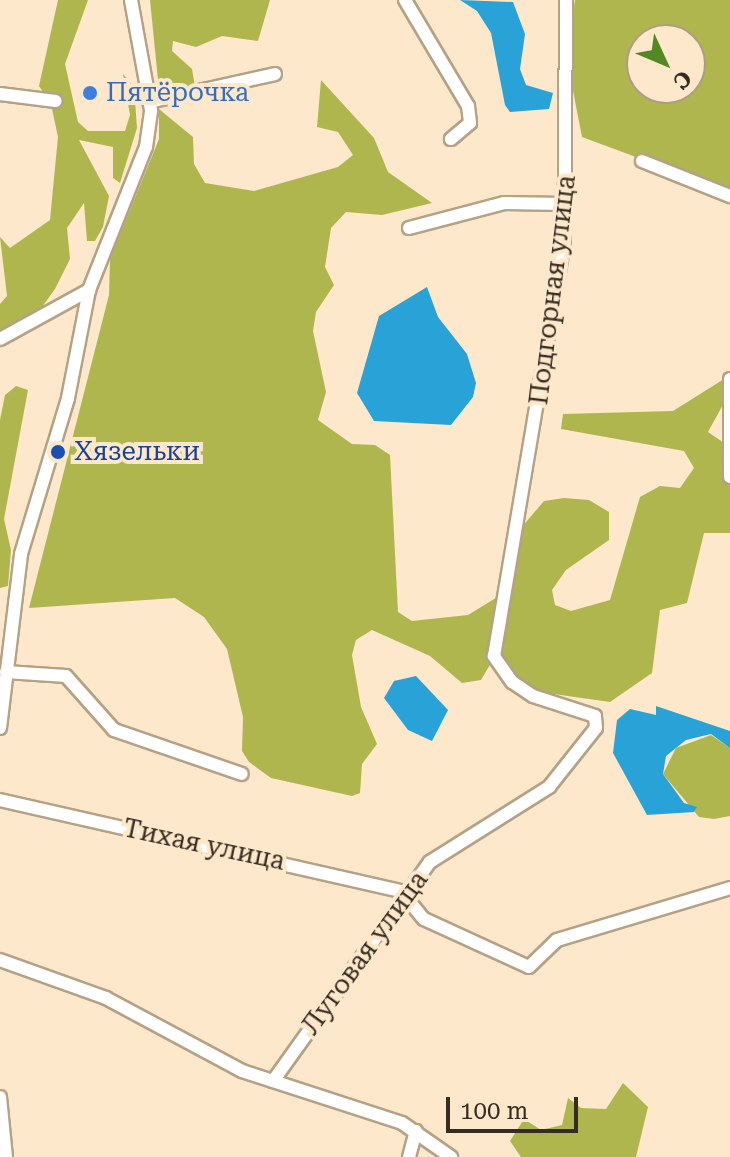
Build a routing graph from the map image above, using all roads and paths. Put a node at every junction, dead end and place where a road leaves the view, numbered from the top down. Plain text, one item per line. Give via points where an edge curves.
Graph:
1 (131, 0) edge
2 (405, 0) edge
3 (566, 0) edge
4 (275, 74) dead end
5 (0, 94) edge
6 (56, 101) dead end
7 (149, 102) junction
8 (451, 139) dead end
9 (642, 161) dead end
10 (730, 196) edge
11 (565, 204) junction
12 (409, 228) dead end
13 (89, 290) junction
14 (0, 339) edge
15 (730, 379) edge
16 (534, 436) joint
17 (730, 477) edge
18 (6, 672) junction
19 (0, 728) edge
20 (242, 774) dead end
21 (0, 800) edge
22 (730, 888) edge
23 (405, 896) junction
24 (0, 960) edge
25 (273, 1081) junction
26 (0, 1097) edge
27 (0, 1104) edge
28 (416, 1131) junction
29 (6, 1157) edge
30 (409, 1157) edge
31 (451, 1157) edge

1 - 7 street
2 - 8 street via 468,106 470,123
3 - 11 street, Подгорная улица
4 - 7 street
5 - 6 street
7 - 13 street via 146,147
9 - 10 street
11 - 12 street via 504,203
11 - 16 street, Подгорная улица
13 - 14 street
13 - 18 street via 68,398 21,554
15 - 17 street
16 - 23 street, Луговая улица via 494,656 512,682 533,696 595,716 596,728 549,787 430,862
18 - 19 street
18 - 20 street via 66,676 114,730
21 - 23 street, Тихая улица via 354,878
22 - 23 street via 557,940 529,967 424,919
23 - 25 street, Луговая улица
24 - 25 street via 69,981
25 - 28 street
26 - 27 street
27 - 29 street
28 - 30 street
28 - 31 street

